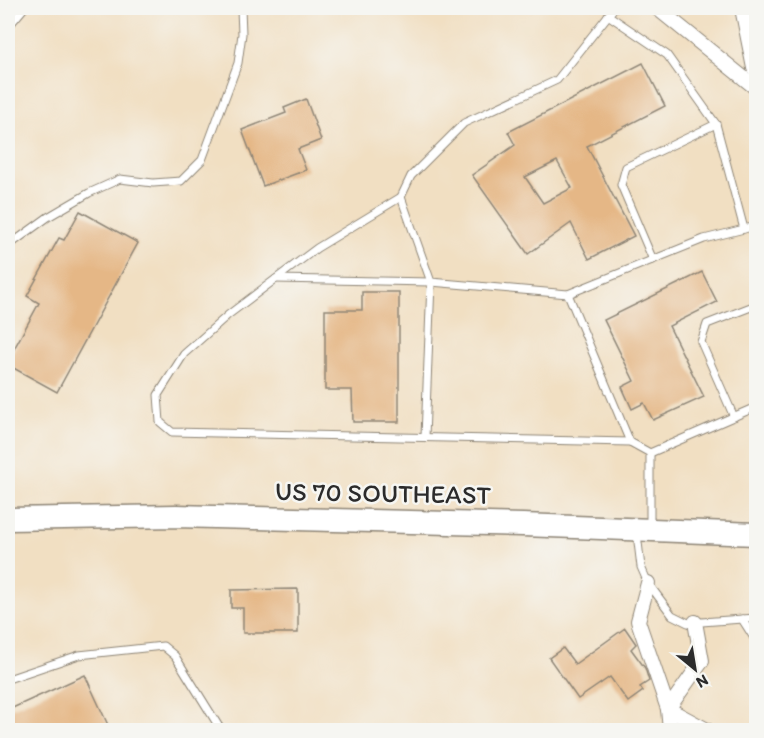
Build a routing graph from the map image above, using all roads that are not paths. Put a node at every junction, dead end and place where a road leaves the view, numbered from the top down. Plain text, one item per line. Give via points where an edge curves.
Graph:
1 (24, 8) edge
2 (241, 8) edge
3 (614, 8) edge
4 (657, 8) edge
5 (744, 8) edge
6 (608, 15) junction
7 (8, 27) edge
8 (753, 36) edge
9 (756, 68) edge
10 (756, 88) edge
11 (716, 124) junction
12 (400, 197) junction
13 (756, 226) edge
14 (744, 229) junction
15 (8, 246) edge
16 (653, 260) junction
17 (276, 279) junction
18 (431, 282) junction
19 (568, 294) junction
20 (756, 305) edge
21 (756, 407) edge
22 (734, 417) junction
23 (425, 437) junction
24 (630, 442) junction
25 (650, 453) junction
26 (8, 519) edge
27 (644, 530) junction
28 (756, 534) edge
29 (648, 583) junction
30 (756, 618) edge
31 (742, 619) junction
32 (695, 622) junction
33 (756, 641) edge
34 (8, 679) edge
35 (669, 709) junction
36 (221, 730) edge
37 (670, 730) edge
38 (707, 730) edge

1 - 7 lane
2 - 15 lane via 238,63 202,160 181,181 120,179 48,217
3 - 6 lane
4 - 10 street
5 - 8 street
6 - 11 lane via 667,55
6 - 12 lane via 557,80 464,123 411,176
8 - 9 street
11 - 14 lane
11 - 16 lane via 626,167 621,185
12 - 17 lane via 317,248
12 - 18 lane
13 - 14 lane
14 - 16 lane via 704,239
16 - 19 lane
17 - 18 lane
17 - 23 lane via 184,354 158,395 160,422 172,432
18 - 19 lane
18 - 23 lane
19 - 24 lane
20 - 22 lane via 707,324 701,342
21 - 22 lane
22 - 25 lane
23 - 24 lane
24 - 25 lane
25 - 27 lane
26 - 27 main road, US 70 SOUTHEAST via 176,516
27 - 28 main road, US 70 SOUTHEAST
27 - 29 lane via 640,567
29 - 32 lane via 672,615
29 - 35 street via 638,621
30 - 31 lane
31 - 32 lane
31 - 33 lane
32 - 35 street via 702,661
34 - 36 lane via 79,655 163,646 175,656
35 - 37 street
35 - 38 street

